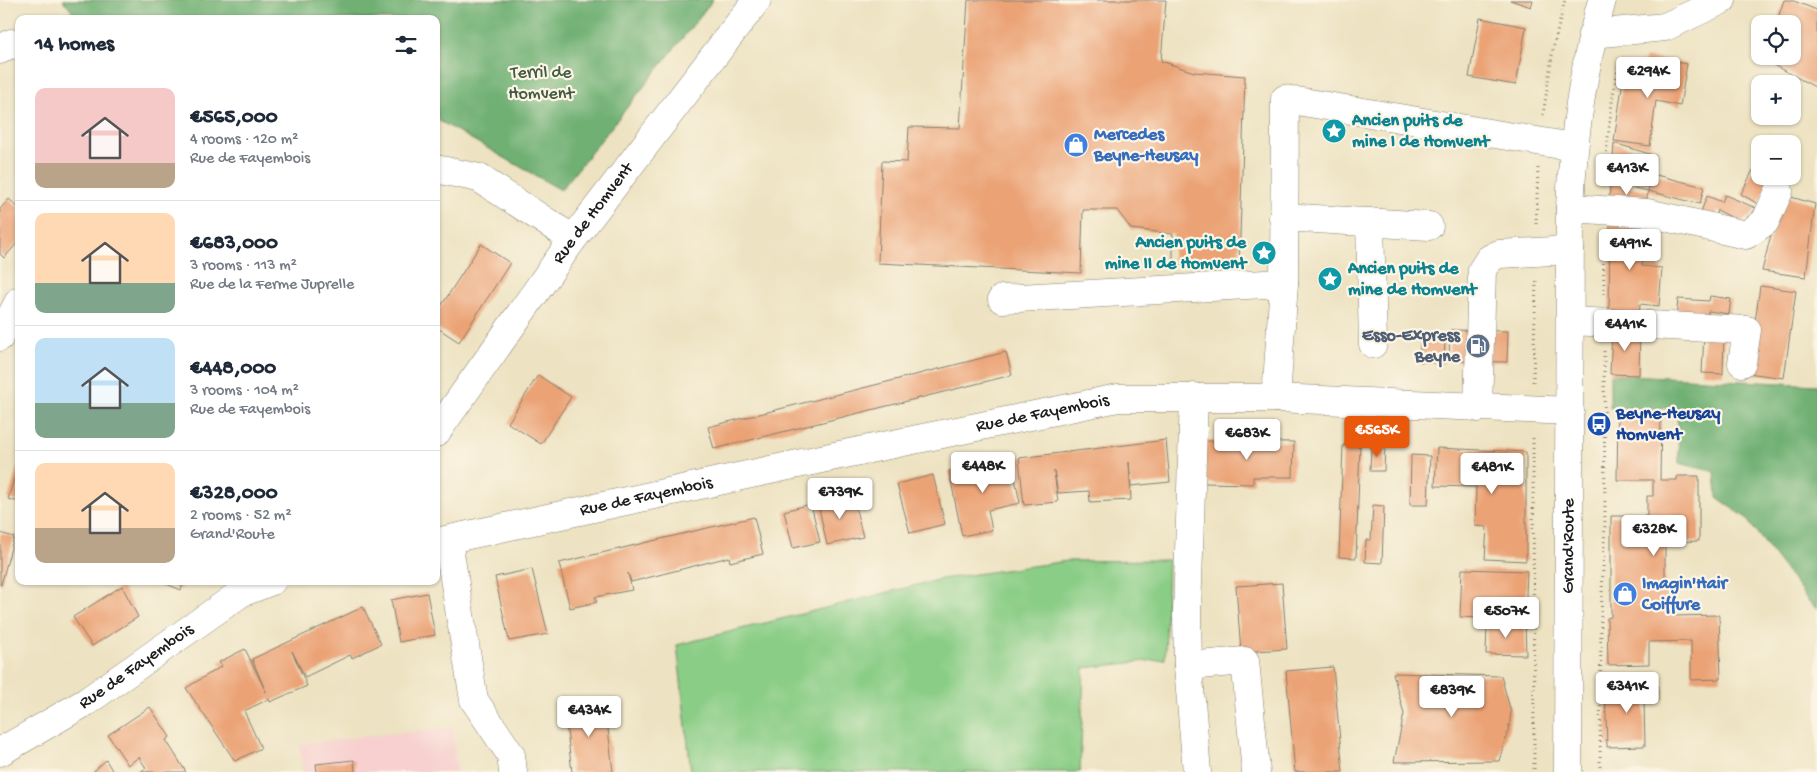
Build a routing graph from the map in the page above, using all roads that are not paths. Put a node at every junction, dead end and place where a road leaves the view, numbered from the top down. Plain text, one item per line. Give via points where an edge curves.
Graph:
1 (757, 0) edge
2 (1602, 0) edge
3 (1722, 0) edge
4 (1592, 34) junction
5 (15, 45) edge
6 (0, 50) edge
7 (1573, 147) junction
8 (440, 169) edge
9 (1779, 191) dead end
10 (1570, 208) junction
11 (1283, 217) junction
12 (1370, 222) junction
13 (1429, 226) dead end
14 (572, 239) junction
15 (1570, 250) junction
16 (1284, 283) junction
17 (1002, 299) dead end
18 (15, 309) edge
19 (1571, 321) junction
20 (0, 337) edge
21 (1373, 344) dead end
22 (1742, 363) dead end
23 (1194, 397) junction
24 (1276, 398) junction
25 (1478, 408) junction
26 (1570, 411) junction
27 (440, 427) edge
28 (442, 542) edge
29 (242, 587) edge
30 (1188, 666) junction
31 (0, 752) edge
32 (513, 772) edge
33 (1197, 772) edge
34 (1256, 772) edge
35 (1568, 772) edge

1 - 14 street, Rue de Homvent
2 - 4 street, Grand'Route
3 - 4 street via 1665,27
4 - 7 street, Grand'Route
5 - 6 street
7 - 10 street, Grand'Route
7 - 11 street via 1285,99
8 - 14 street via 479,178
9 - 10 street via 1765,222 1746,235 1647,213
10 - 15 street, Grand'Route
11 - 12 street
11 - 16 street
12 - 13 street
12 - 21 street
14 - 27 street, Rue de Homvent
15 - 19 street, Grand'Route
15 - 25 street via 1499,254 1489,259 1482,270
16 - 17 street
16 - 24 street
18 - 20 street
19 - 22 street via 1747,330
19 - 26 street, Grand'Route
23 - 24 street, Rue de Fayembois
23 - 28 street, Rue de Fayembois via 1108,400
23 - 30 street
24 - 25 street, Rue de Fayembois
25 - 26 street, Rue de Fayembois
26 - 35 street, Grand'Route
28 - 32 street via 474,700 511,755
29 - 31 street, Rue de Fayembois via 86,702
30 - 33 street
30 - 34 street via 1245,661

